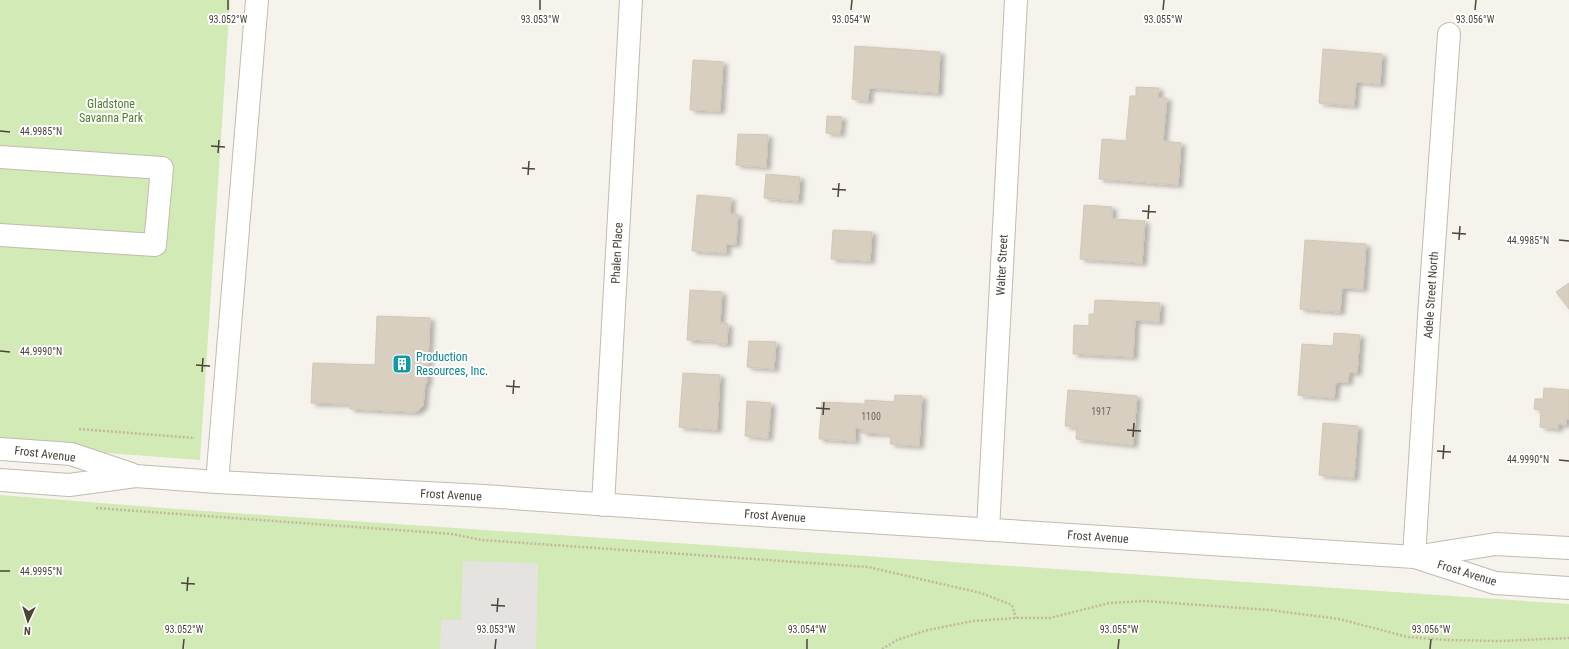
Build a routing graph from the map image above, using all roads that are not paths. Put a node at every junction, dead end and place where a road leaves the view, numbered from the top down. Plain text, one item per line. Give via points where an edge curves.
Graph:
1 (257, 0) edge
2 (630, 0) edge
3 (1016, 0) edge
4 (1449, 34) dead end
5 (0, 157) edge
6 (0, 235) edge
7 (0, 449) edge
8 (136, 476) junction
9 (0, 480) edge
10 (217, 482) junction
11 (603, 505) junction
12 (988, 530) junction
13 (1569, 548) edge
14 (1414, 557) junction
15 (1569, 588) edge

1 - 10 street
2 - 11 street, Phalen Place
3 - 12 street, Walter Street
4 - 14 street, Adele Street North
5 - 6 street via 162,168 155,245
7 - 8 street, Frost Avenue via 71,454
8 - 9 street, Frost Avenue via 69,485
8 - 10 street, Frost Avenue
10 - 11 street, Frost Avenue
11 - 12 street, Frost Avenue
12 - 14 street, Frost Avenue
13 - 14 street, Frost Avenue via 1496,544
14 - 15 street, Frost Avenue via 1495,583

